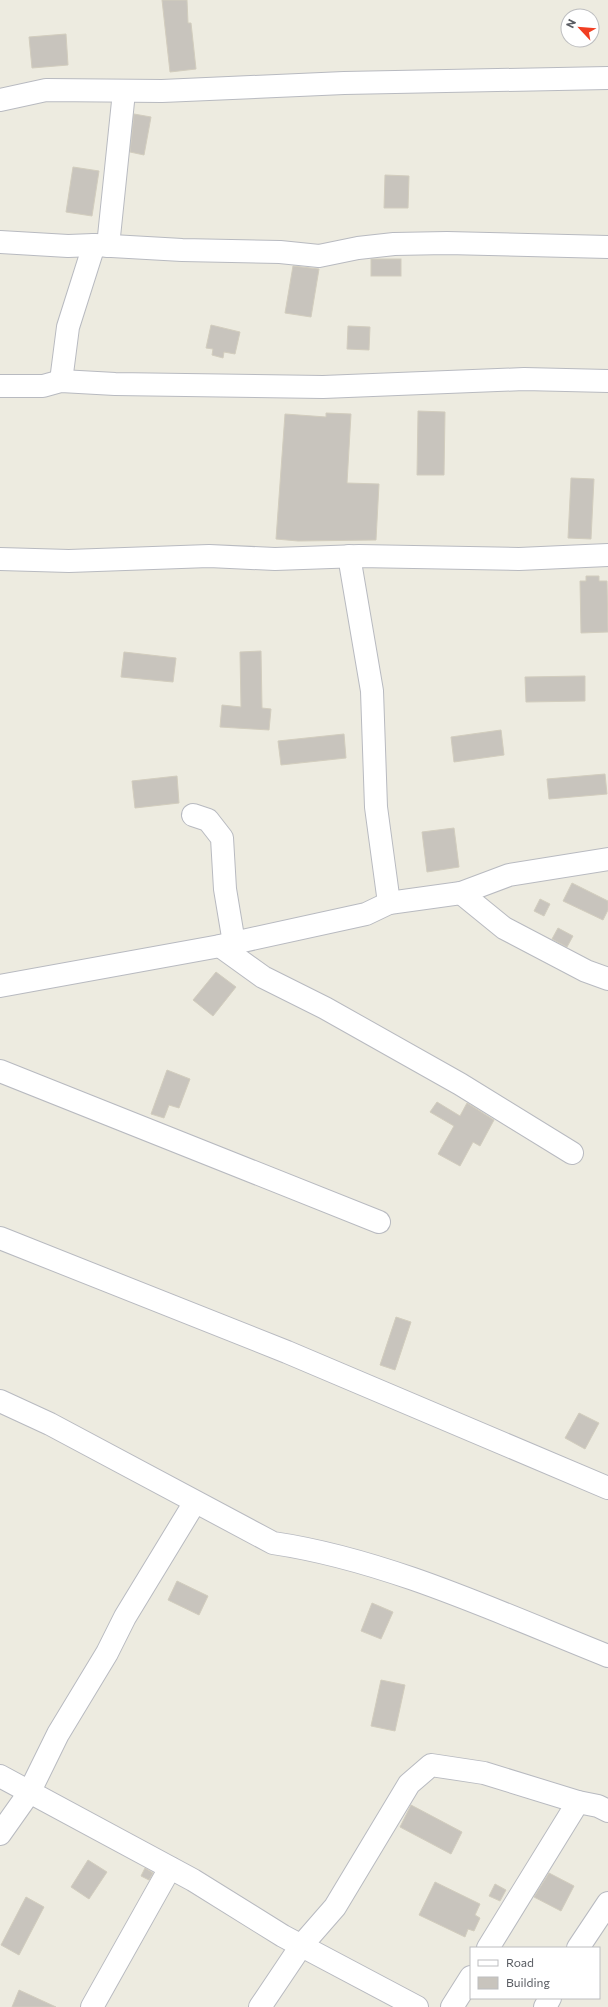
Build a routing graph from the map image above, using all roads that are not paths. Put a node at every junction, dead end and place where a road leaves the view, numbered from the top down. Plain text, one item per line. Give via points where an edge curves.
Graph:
1 (608, 78) edge
2 (124, 92) junction
3 (0, 100) edge
4 (0, 242) edge
5 (101, 245) junction
6 (608, 246) edge
7 (61, 381) junction
8 (608, 381) edge
9 (0, 386) edge
10 (608, 555) edge
11 (349, 556) junction
12 (0, 559) edge
13 (193, 815) dead end
14 (608, 859) edge
15 (461, 893) junction
16 (389, 903) junction
17 (227, 945) junction
18 (608, 979) edge
19 (0, 986) edge
20 (0, 1071) edge
21 (572, 1153) dead end
22 (379, 1222) dead end
23 (0, 1238) edge
24 (0, 1401) edge
25 (608, 1488) edge
26 (194, 1502) junction
27 (608, 1656) edge
28 (0, 1776) edge
29 (29, 1793) junction
30 (578, 1802) junction
31 (608, 1811) edge
32 (0, 1834) edge
33 (170, 1868) junction
34 (608, 1903) edge
35 (301, 1946) junction
36 (489, 1947) edge
37 (579, 1947) edge
38 (470, 1978) edge
39 (92, 2007) edge
40 (260, 2007) edge
41 (417, 2007) edge
42 (452, 2007) edge

1 - 2 street via 344,83
2 - 3 street via 46,90
2 - 5 street
4 - 5 street
5 - 6 street via 280,252 319,256 394,244
5 - 7 street via 68,327
7 - 8 street via 323,387 524,378
7 - 9 street via 43,386
10 - 11 street via 519,559
11 - 12 street via 275,559 209,556
11 - 16 street via 372,691 376,807
13 - 17 street via 208,820 222,838
14 - 15 street via 509,875
15 - 16 street
15 - 18 street via 504,928 586,971
16 - 17 street via 366,914
17 - 19 street
17 - 21 street via 263,977 326,1008 460,1084
20 - 22 street
23 - 25 street via 287,1352
24 - 26 street via 50,1424
26 - 27 street via 273,1543 308,1548 374,1566 464,1598
26 - 29 street via 58,1734
28 - 29 street
29 - 32 street
29 - 33 street
30 - 31 street
30 - 35 street via 484,1773 431,1765 409,1784 335,1907
30 - 36 street
33 - 35 street
33 - 39 street
34 - 37 street
35 - 40 street
35 - 41 street
38 - 42 street

